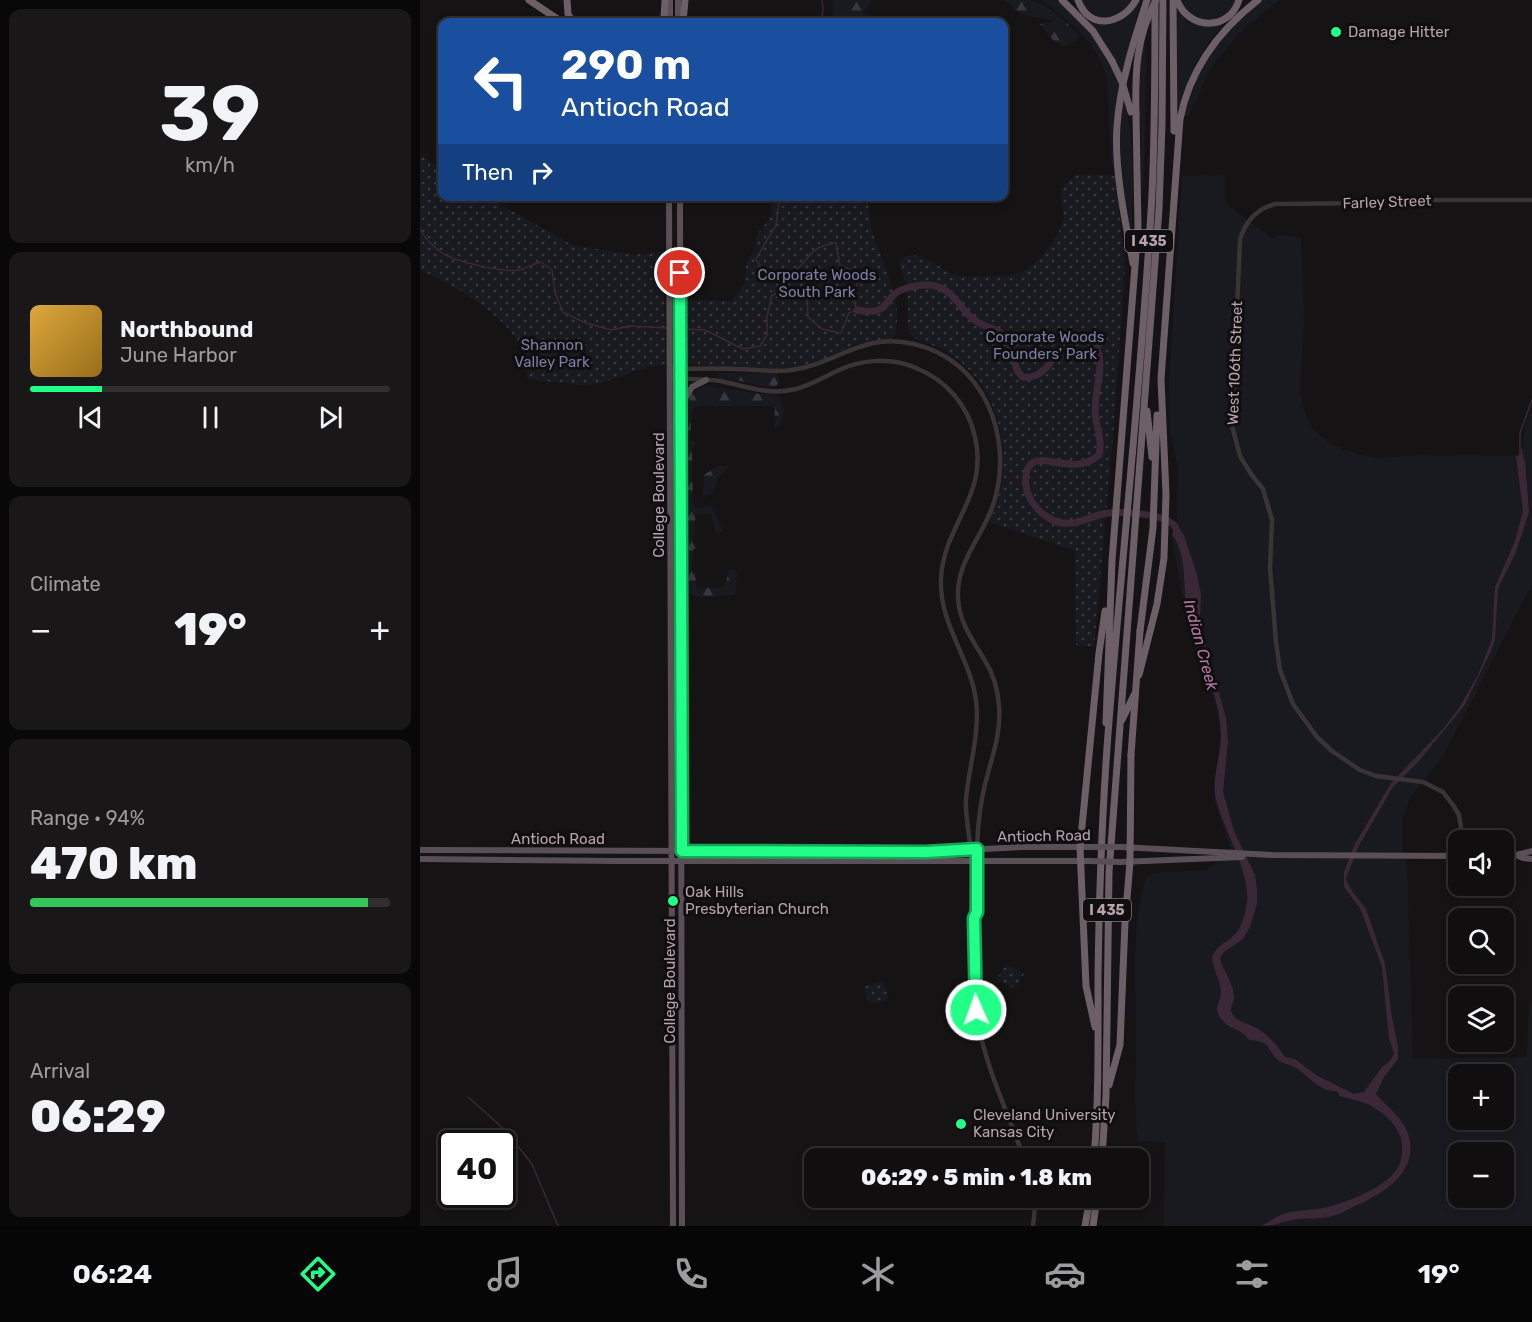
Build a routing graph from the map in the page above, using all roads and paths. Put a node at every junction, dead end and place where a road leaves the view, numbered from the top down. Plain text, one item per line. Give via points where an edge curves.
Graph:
1 (529, 0) edge
2 (567, 0) edge
3 (667, 0) edge
4 (678, 0) edge
5 (685, 0) edge
6 (1062, 0) edge
7 (1078, 0) edge
8 (1136, 0) edge
9 (1147, 0) edge
10 (1155, 0) edge
11 (1162, 0) edge
12 (1175, 0) edge
13 (1239, 0) edge
14 (1258, 0) edge
15 (556, 18) edge
16 (571, 18) edge
17 (664, 18) edge
18 (669, 18) edge
19 (678, 18) edge
20 (683, 18) edge
21 (1133, 113) junction
22 (1177, 161) junction
23 (1532, 200) edge
24 (669, 201) edge
25 (680, 201) edge
26 (1248, 222) joint
27 (1135, 272) junction
28 (670, 369) junction
29 (680, 369) junction
30 (670, 378) junction
31 (680, 379) junction
32 (1161, 379) junction
33 (706, 380) junction
34 (1145, 397) junction
35 (680, 407) junction
36 (1134, 482) junction
37 (1154, 484) junction
38 (1130, 535) junction
39 (1113, 561) junction
40 (1119, 725) junction
41 (1108, 735) junction
42 (1461, 830) edge
43 (1080, 847) junction
44 (1130, 847) junction
45 (974, 849) junction
46 (420, 850) edge
47 (672, 851) junction
48 (682, 851) junction
49 (835, 851) junction
50 (1532, 851) edge
51 (814, 852) junction
52 (1229, 855) junction
53 (1516, 855) joint
54 (1448, 856) edge
55 (1532, 858) edge
56 (420, 859) edge
57 (814, 860) junction
58 (672, 861) junction
59 (682, 861) junction
60 (794, 861) junction
61 (974, 861) junction
62 (1080, 861) junction
63 (1130, 862) junction
64 (1098, 1041) junction
65 (1106, 1096) junction
66 (1020, 1148) edge
67 (1095, 1148) edge
68 (1103, 1148) edge
69 (1035, 1208) edge
70 (1088, 1208) edge
71 (1096, 1208) edge
72 (672, 1226) edge
73 (682, 1226) edge
74 (1034, 1226) edge
75 (1085, 1226) edge
76 (1093, 1226) edge

1 - 15 highway
2 - 16 highway
3 - 17 highway
3 - 18 main road
4 - 19 main road
5 - 20 highway
6 - 21 highway, bridge via 1093,31 1112,61
7 - 8 highway via 1090,16 1107,21 1124,15
9 - 27 highway via 1122,91 1117,126 1119,174
10 - 21 highway, bridge via 1138,48
10 - 36 highway, I 435 via 1153,183
11 - 34 highway, I 435 via 1161,172
12 - 13 highway via 1188,17 1209,24 1227,17
12 - 22 highway
14 - 22 highway via 1226,28 1192,76 1180,119
21 - 27 highway via 1139,210
22 - 32 highway
23 - 26 street, Farley Street via 1282,204 1264,208
24 - 28 main road, College Boulevard
25 - 29 main road, College Boulevard
26 - 42 street, West 106th Street via 1239,248 1233,434 1246,467 1263,489 1272,520 1270,568 1278,660 1285,685 1293,705 1323,743 1360,770 1428,783 1447,797 1459,815
27 - 39 highway
28 - 29 street
28 - 30 main road, College Boulevard
29 - 31 main road, College Boulevard
29 - 45 street via 792,370 862,345 898,342 945,356 983,393 998,431 999,482 991,511 963,562 958,598 966,631 993,678 999,709 997,741 981,801
30 - 31 street
30 - 47 main road, College Boulevard
31 - 33 street
31 - 35 main road, College Boulevard
32 - 37 highway
32 - 40 highway via 1166,476 1164,558 1134,697
33 - 35 main road via 689,390
33 - 45 street via 784,391 812,384 852,365 889,361 909,365 935,378 965,410 975,435 977,473 971,498 945,553 941,587 947,621 968,667 976,702 977,732 966,798 966,819
34 - 36 highway, I 435
34 - 37 highway
35 - 48 main road, College Boulevard
36 - 38 highway, I 435
37 - 44 highway, bridge via 1131,755
38 - 40 highway, I 435
38 - 41 highway, I 435
39 - 41 highway via 1105,716
39 - 43 highway via 1099,653
40 - 65 highway, I 435 via 1109,872
41 - 64 highway, I 435
43 - 44 main road, Antioch Road, bridge
43 - 45 main road, Antioch Road
43 - 62 highway
44 - 52 main road, Antioch Road
44 - 63 highway
45 - 49 main road, Antioch Road
45 - 61 street
46 - 47 main road, Antioch Road
47 - 48 main road, Antioch Road
47 - 58 main road, College Boulevard
48 - 51 main road, Antioch Road
48 - 59 main road, College Boulevard
49 - 51 main road, Antioch Road
49 - 57 main road
50 - 53 main road
51 - 60 main road
52 - 54 main road, Antioch Road
52 - 63 main road, Antioch Road
53 - 55 main road
56 - 58 main road, Antioch Road
57 - 60 main road, Antioch Road
57 - 61 main road, Antioch Road
58 - 59 main road, Antioch Road
58 - 72 main road, College Boulevard
59 - 60 main road, Antioch Road
59 - 73 main road, College Boulevard
61 - 62 main road, Antioch Road
61 - 66 street via 971,912 978,1028
62 - 63 main road, Antioch Road, bridge
62 - 64 highway via 1086,986
63 - 65 highway via 1120,1045
64 - 67 highway, I 435
65 - 68 highway, I 435
69 - 74 street
70 - 75 highway
71 - 76 highway

